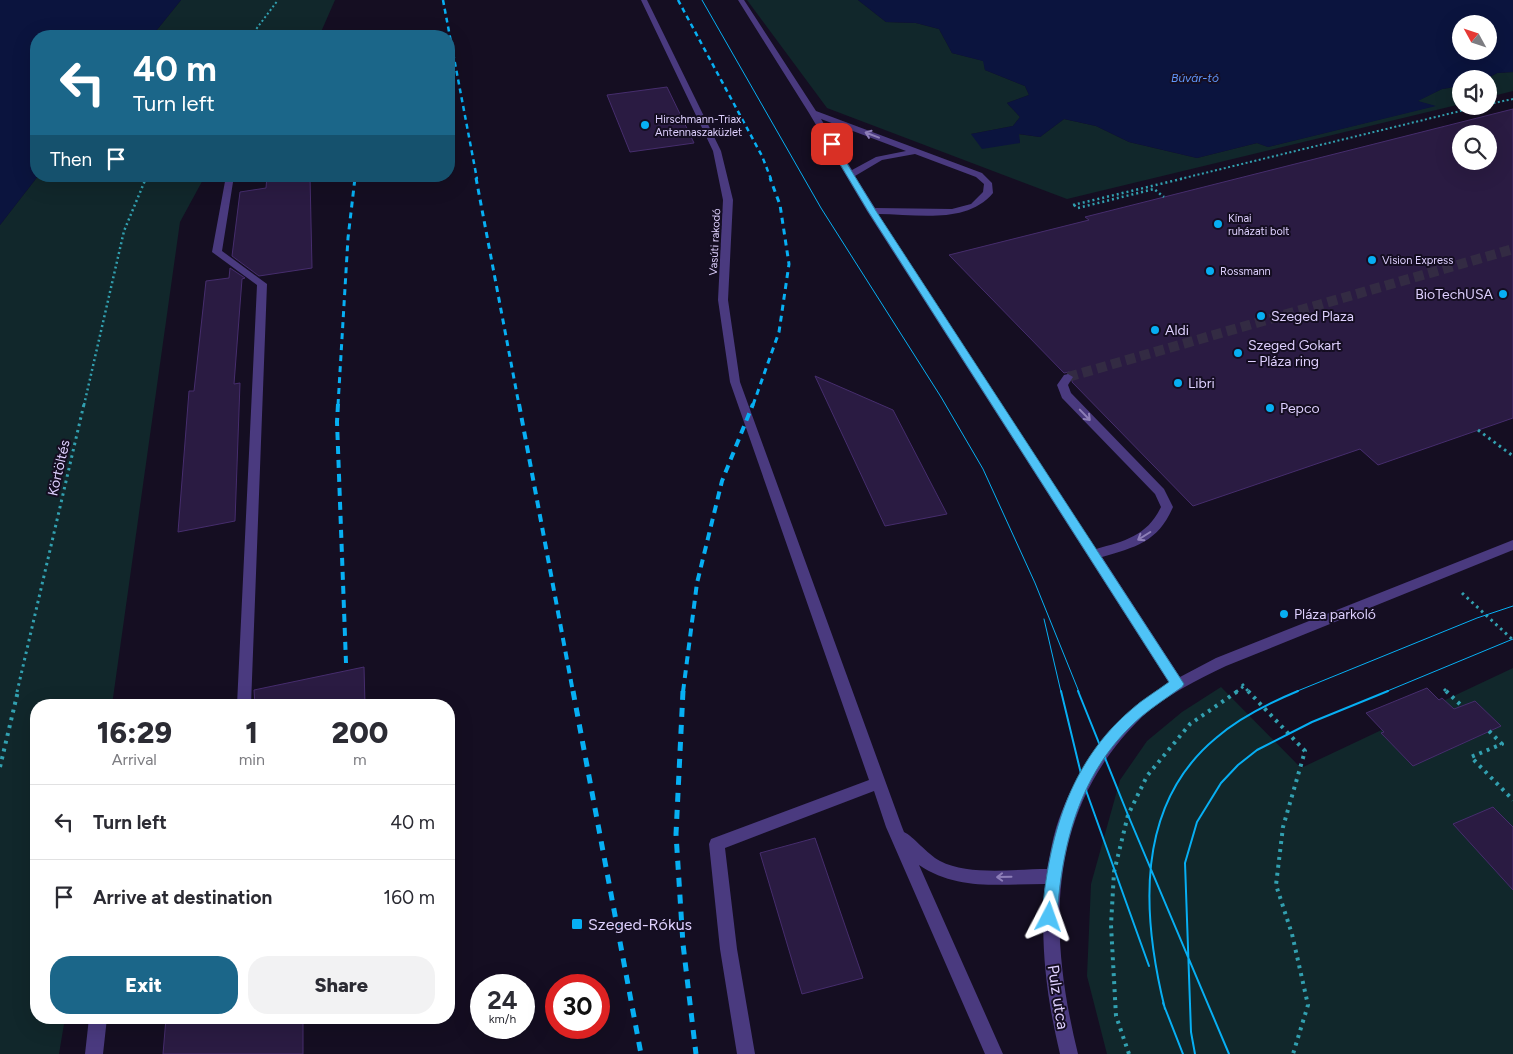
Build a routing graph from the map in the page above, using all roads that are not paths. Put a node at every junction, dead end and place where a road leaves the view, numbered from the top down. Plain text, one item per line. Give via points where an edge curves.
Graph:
1 (644, 0) edge
2 (741, 0) edge
3 (813, 113) junction
4 (917, 153) junction
5 (850, 175) junction
6 (229, 182) edge
7 (872, 211) junction
8 (1068, 377) dead end
9 (1513, 545) edge
10 (1094, 554) junction
11 (1177, 684) junction
12 (244, 699) edge
13 (878, 783) junction
14 (894, 827) junction
15 (1052, 876) junction
16 (97, 1024) edge
17 (94, 1054) edge
18 (746, 1054) edge
19 (993, 1054) edge
20 (1070, 1054) edge

1 - 13 street, Vasúti rakodó via 717,151 728,200 723,300 735,382
2 - 3 street
4 -> 3 street
3 - 5 street
4 - 5 street via 881,157
4 - 7 street via 979,175 988,184 988,193 974,206 952,212
5 - 7 street
6 - 12 street via 218,252 262,284
7 - 10 street
8 -> 10 street via 1062,387 1066,395 1160,492 1167,507 1153,531 1134,543
9 - 11 street, Pulz utca via 1221,662
10 - 11 street
11 - 15 street, Pulz utca via 1137,712 1098,756 1065,820
13 - 14 street, Vasúti rakodó
13 - 18 street via 717,844 721,905
15 -> 14 street via 956,876 920,857
14 - 19 street
15 - 20 street, Pulz utca via 1049,917 1052,970
16 - 17 street

